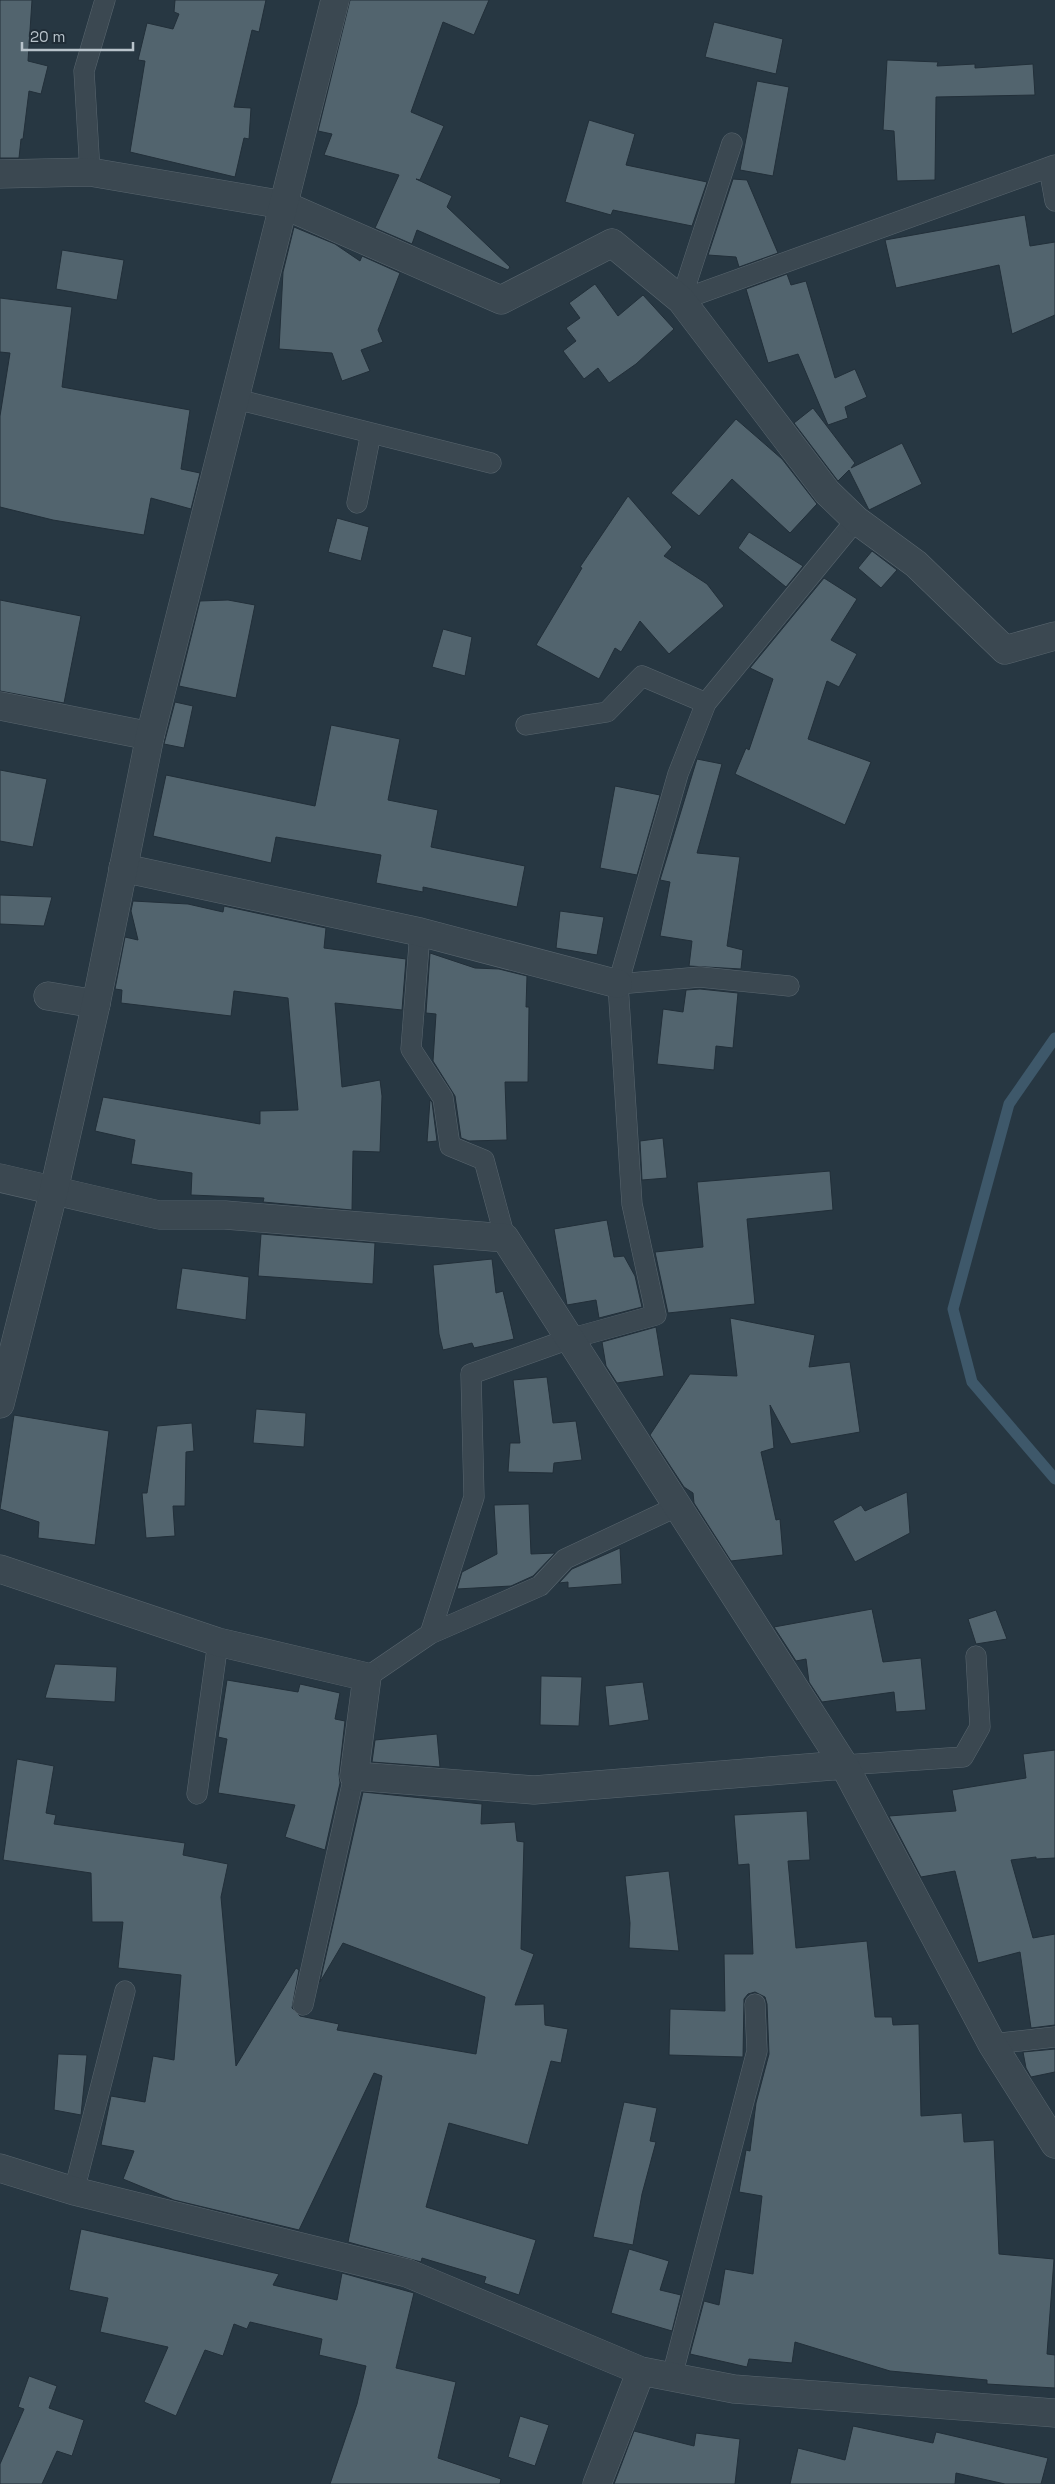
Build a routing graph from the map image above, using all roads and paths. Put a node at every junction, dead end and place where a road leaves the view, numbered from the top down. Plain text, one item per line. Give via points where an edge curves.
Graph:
1 (105, 0) edge
2 (335, 0) edge
3 (732, 143) dead end
4 (1052, 166) edge
5 (90, 172) junction
6 (0, 174) edge
7 (1055, 201) edge
8 (284, 205) junction
9 (681, 300) junction
10 (236, 399) junction
11 (370, 433) junction
12 (491, 463) dead end
13 (357, 503) dead end
14 (856, 520) junction
15 (1055, 636) edge
16 (706, 703) junction
17 (0, 706) edge
18 (526, 725) dead end
19 (150, 736) junction
20 (123, 868) junction
21 (420, 932) junction
22 (618, 984) junction
23 (789, 986) dead end
24 (48, 996) dead end
25 (96, 1004) junction
26 (0, 1178) edge
27 (54, 1190) junction
28 (505, 1238) junction
29 (569, 1339) junction
30 (0, 1404) edge
31 (676, 1507) junction
32 (0, 1569) edge
33 (430, 1634) junction
34 (218, 1642) junction
35 (976, 1656) dead end
36 (367, 1677) junction
37 (844, 1765) junction
38 (354, 1776) junction
39 (198, 1794) dead end
40 (125, 1991) dead end
41 (755, 2004) dead end
42 (303, 2005) dead end
43 (1055, 2037) edge
44 (992, 2044) junction
45 (1055, 2144) edge
46 (0, 2168) edge
47 (74, 2191) junction
48 (641, 2371) junction
49 (672, 2376) junction
50 (1055, 2413) edge
51 (597, 2484) edge

1 - 5 lane via 84,71
2 - 8 street
3 - 9 lane
4 - 7 lane
4 - 9 lane
5 - 6 street
5 - 8 street
8 - 9 street via 501,300 612,243
8 - 10 street
9 - 14 street via 827,492
10 - 11 lane
10 - 19 street
11 - 12 lane
11 - 13 lane
14 - 15 street via 916,564 1005,650
14 - 16 lane
16 - 18 lane via 642,676 607,712
16 - 22 lane via 678,774
17 - 19 street
19 - 20 street
20 - 21 street
20 - 25 street
21 - 22 street
21 - 28 lane via 411,1049 442,1098 450,1146 484,1160
22 - 23 lane via 700,977
22 - 29 lane via 632,1204 656,1315
24 - 25 street
25 - 27 street
26 - 27 street
27 - 28 street via 159,1215 225,1215
27 - 30 street
28 - 29 street
29 - 31 street
29 - 33 lane via 471,1374 474,1497
31 - 33 lane via 565,1559 540,1586
31 - 37 street
32 - 34 street
33 - 36 lane
34 - 36 street
34 - 39 lane
35 - 37 lane via 980,1727 963,1757
36 - 38 street
37 - 38 street via 534,1790
37 - 44 street
38 - 42 lane
40 - 47 lane
41 - 49 lane via 757,2051
43 - 44 lane
44 - 45 street
46 - 47 street
47 - 48 street via 407,2273
48 - 49 street
48 - 51 street
49 - 50 street via 734,2389

